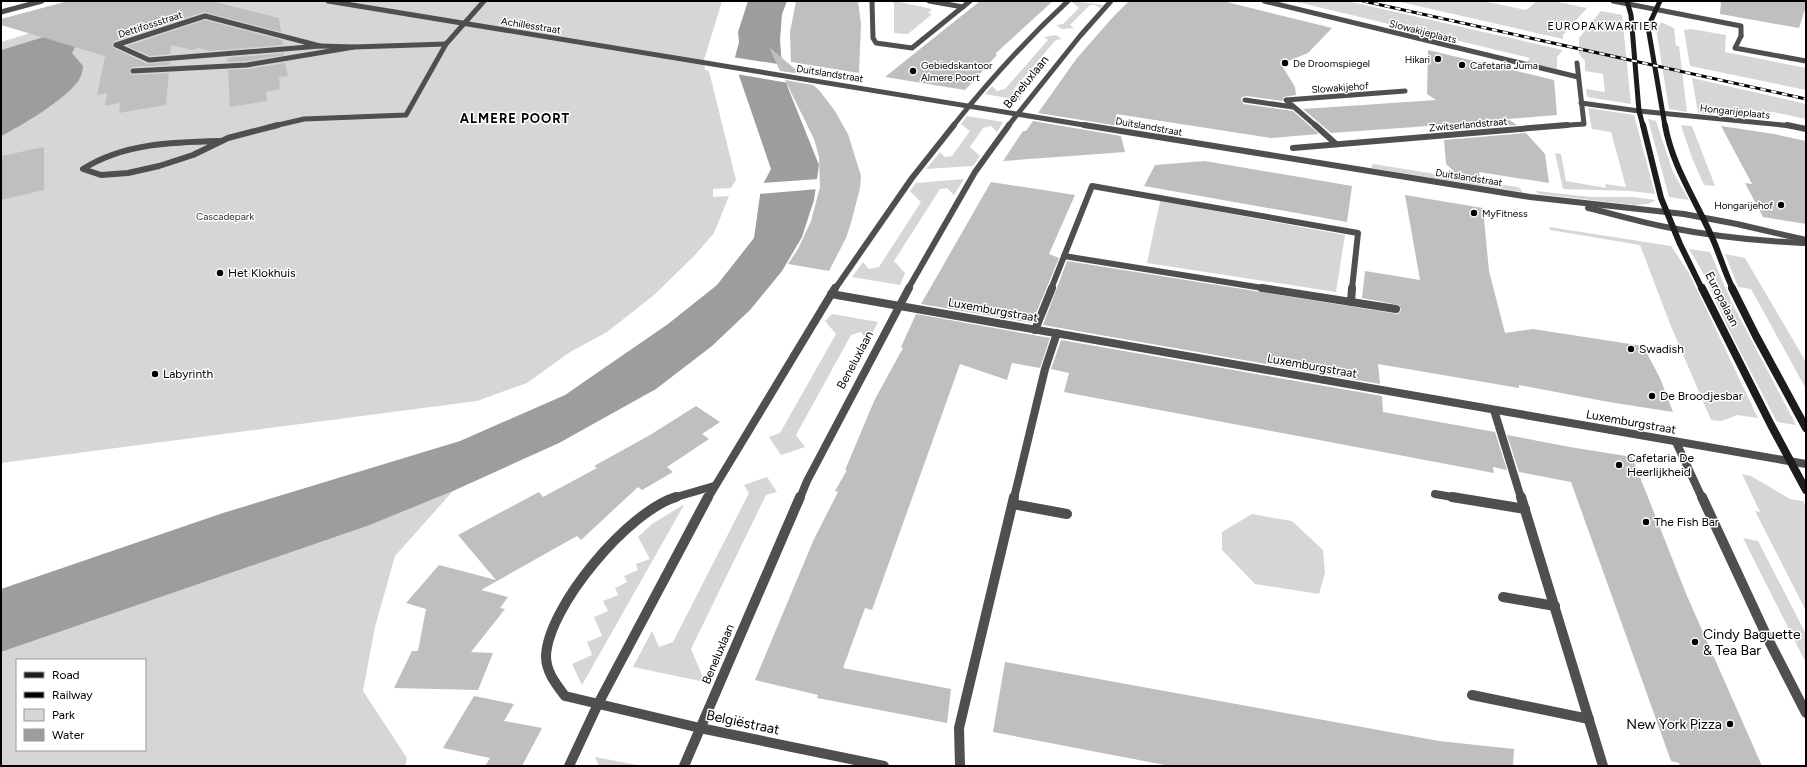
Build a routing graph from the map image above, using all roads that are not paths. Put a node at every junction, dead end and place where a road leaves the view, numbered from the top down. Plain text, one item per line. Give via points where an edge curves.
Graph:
1 (42, 1) edge
2 (328, 1) edge
3 (484, 1) edge
4 (872, 1) edge
5 (929, 1) edge
6 (970, 1) edge
7 (1068, 1) edge
8 (1111, 1) edge
9 (1264, 1) edge
10 (1614, 1) edge
11 (1660, 1) edge
12 (1628, 3) edge
13 (963, 7) junction
14 (1656, 10) junction
15 (1, 12) edge
16 (464, 23) junction
17 (446, 44) junction
18 (320, 46) junction
19 (354, 48) junction
20 (1806, 61) edge
21 (1576, 63) dead end
22 (731, 67) joint
23 (133, 72) dead end
24 (1578, 77) junction
25 (1405, 91) dead end
26 (1245, 100) dead end
27 (1581, 103) junction
28 (968, 106) junction
29 (1294, 107) junction
30 (1639, 110) junction
31 (1662, 113) junction
32 (1017, 114) junction
33 (1806, 129) edge
34 (221, 141) junction
35 (1336, 144) junction
36 (1293, 148) dead end
37 (1564, 202) junction
38 (1666, 211) junction
39 (1703, 216) junction
40 (1673, 229) junction
41 (1712, 236) junction
42 (1806, 240) edge
43 (1806, 244) edge
44 (1064, 256) junction
45 (831, 294) junction
46 (1351, 302) junction
47 (898, 306) junction
48 (1396, 309) dead end
49 (1035, 330) junction
50 (1057, 333) junction
51 (1494, 410) junction
52 (1806, 428) edge
53 (1676, 442) junction
54 (1790, 461) junction
55 (1806, 464) edge
56 (714, 486) junction
57 (1806, 490) edge
58 (1435, 494) dead end
59 (1012, 504) junction
60 (1525, 509) junction
61 (1067, 514) dead end
62 (1503, 596) dead end
63 (1555, 606) junction
64 (1472, 695) dead end
65 (598, 704) junction
66 (1806, 713) edge
67 (1589, 719) junction
68 (700, 728) junction
69 (569, 766) edge
70 (684, 766) edge
71 (884, 766) edge
72 (960, 766) edge
73 (1603, 766) edge

1 - 15 street
2 - 16 street, Achillesstraat
3 - 16 street
4 - 13 street via 872,38 876,43 912,48
5 - 13 street
6 - 13 street
7 - 28 street, Beneluxlaan via 1040,27
8 - 32 street, Beneluxlaan
9 - 24 street, Slowakijeplaats
10 - 12 street
11 - 14 street, Europalaan
12 - 14 street
12 - 30 street, Europalaan
14 - 20 street via 1742,26 1741,36 1735,48
14 - 31 street, Europalaan via 1648,27
16 - 17 street
16 - 22 street, Achillesstraat
17 - 19 street, Dettifossstraat
17 - 34 street via 406,115 304,119
18 - 18 street, Dettifossstraat via 205,16 116,45 149,60
18 - 19 street, Dettifossstraat
19 - 23 street, Dettifossstraat via 247,65
21 - 24 street, Zwitserlandstraat
22 - 28 street, Duitslandstraat
24 - 27 street, Zwitserlandstraat
25 - 29 street, Slowakijehof via 1286,100
26 - 29 street
27 - 30 street
27 - 35 street, Zwitserlandstraat via 1584,124
28 - 32 street, Duitslandstraat
28 - 45 street, Beneluxlaan via 912,178
29 - 35 street
30 - 31 street
30 - 38 street, Europalaan via 1658,189
31 - 33 street, Hongarijeplaats
31 - 39 street, Europalaan via 1667,137 1678,167
32 - 37 street, Duitslandstraat
32 - 47 street, Beneluxlaan via 975,172
34 - 34 street via 156,144 102,159 83,169 101,175 128,173 193,155
35 - 36 street, Zwitserlandstraat
37 - 38 street, Duitslandstraat
37 - 40 street, Duitslandstraat
38 - 39 street, Duitslandstraat
38 - 40 street, Europalaan
39 - 41 street, Europalaan
39 - 42 street, Duitslandstraat
40 - 41 street, Duitslandstraat
40 - 54 street, Europalaan
41 - 43 street, Duitslandstraat
41 - 52 street, Europalaan via 1725,273
44 - 46 street
44 - 46 street via 1092,186 1358,233
44 - 49 street
45 - 47 street, Luxemburgstraat
45 - 56 street, Beneluxlaan
46 - 48 street
47 - 49 street, Luxemburgstraat
47 - 68 street, Beneluxlaan via 807,481
49 - 50 street, Luxemburgstraat
50 - 51 street, Luxemburgstraat
50 - 59 street via 1045,368
51 - 53 street, Luxemburgstraat
51 - 60 street
53 - 54 street, Luxemburgstraat
53 - 66 street via 1769,641
54 - 55 street, Luxemburgstraat
54 - 57 street, Europalaan
56 - 65 street, Beneluxlaan
56 - 65 street via 669,499 636,520 608,547 575,587 549,634 546,657 551,678 565,696
58 - 60 street
59 - 61 street
59 - 72 street via 959,728
60 - 63 street
62 - 63 street
63 - 67 street
64 - 67 street
65 - 68 street, Belgiëstraat
65 - 69 street, Beneluxlaan
67 - 73 street
68 - 70 street, Beneluxlaan
68 - 71 street, Belgiëstraat

